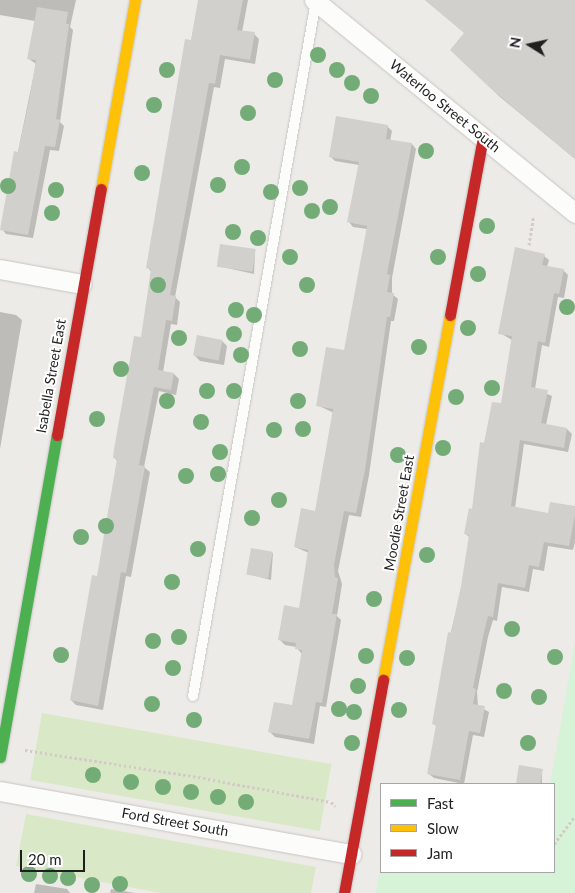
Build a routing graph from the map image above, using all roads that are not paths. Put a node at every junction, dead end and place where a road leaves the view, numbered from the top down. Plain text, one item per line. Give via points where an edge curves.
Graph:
1 (135, 0) edge
2 (315, 1) edge
3 (483, 138) junction
4 (575, 213) edge
5 (0, 270) edge
6 (82, 284) junction
7 (193, 696) dead end
8 (1, 752) edge
9 (0, 791) edge
10 (351, 854) junction
11 (344, 893) edge

1 - 6 street, Isabella Street East
2 - 3 street, Waterloo Street South
2 - 7 lane
3 - 4 street, Waterloo Street South
3 - 10 street, Moodie Street East
5 - 6 street
6 - 8 street, Isabella Street East
9 - 10 street, Ford Street South
10 - 11 street, Moodie Street East

